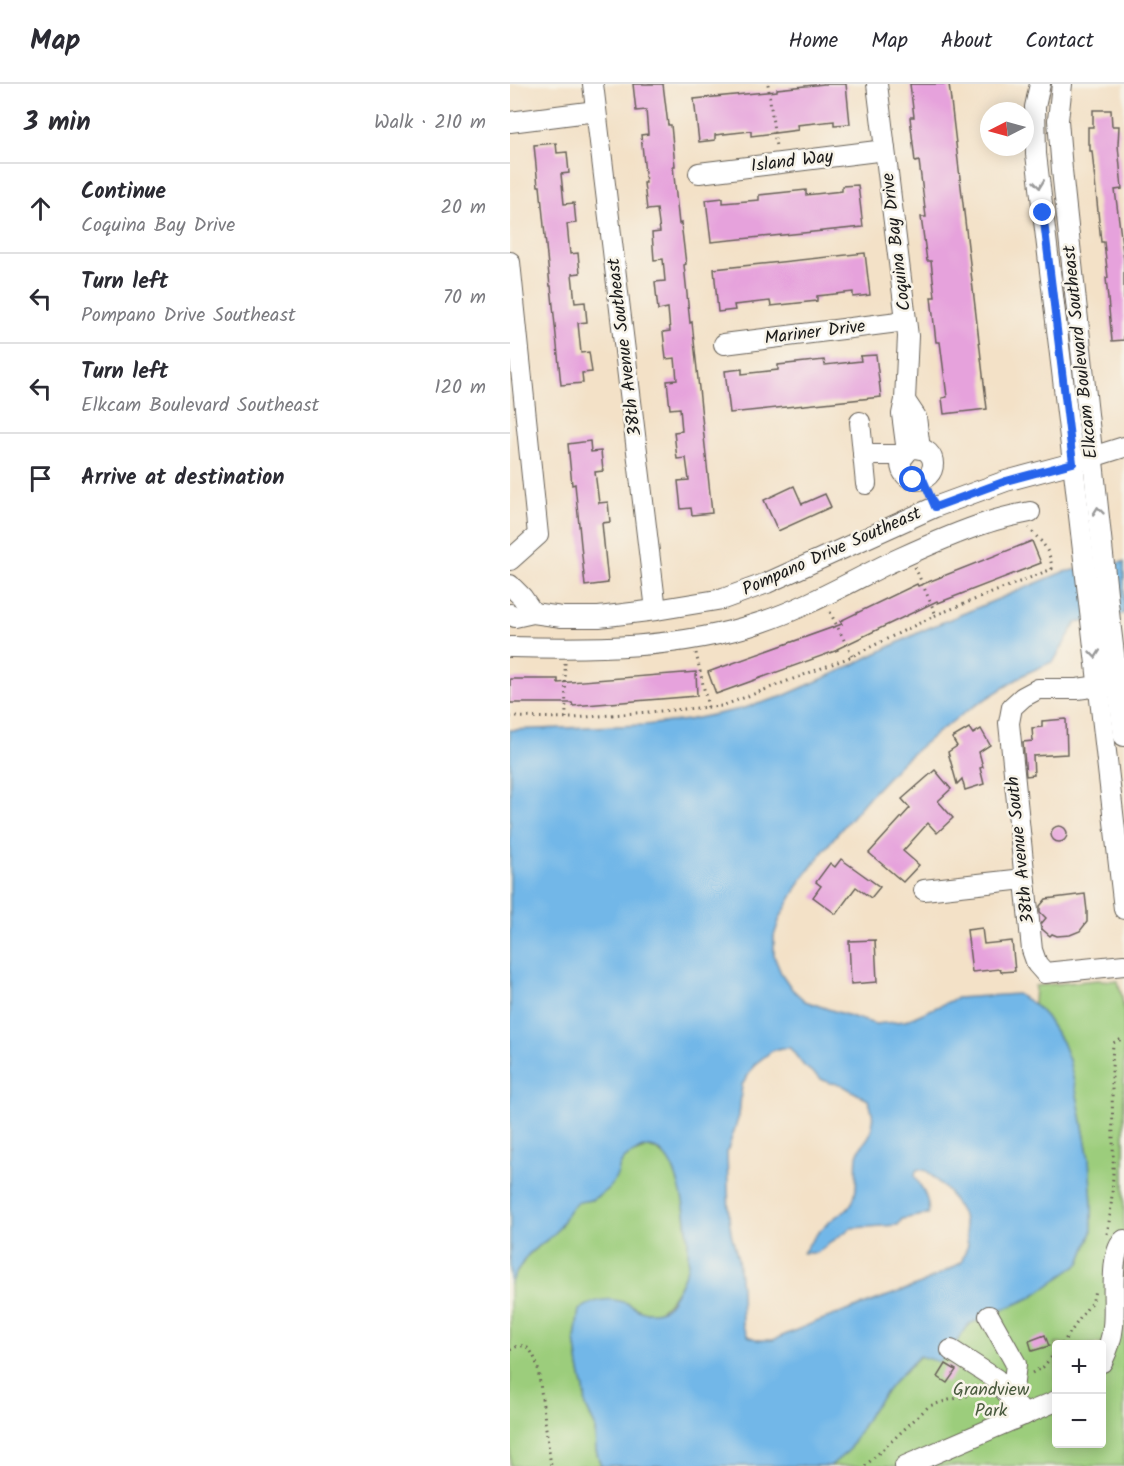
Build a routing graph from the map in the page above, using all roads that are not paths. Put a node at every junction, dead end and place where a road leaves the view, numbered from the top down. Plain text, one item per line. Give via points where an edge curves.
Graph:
1 (593, 84) edge
2 (877, 84) edge
3 (1040, 84) edge
4 (1062, 84) edge
5 (596, 111) junction
6 (510, 122) edge
7 (885, 150) junction
8 (699, 173) dead end
9 (510, 262) edge
10 (1074, 280) junction
11 (1052, 284) junction
12 (906, 321) junction
13 (724, 344) dead end
14 (860, 422) dead end
15 (1124, 447) edge
16 (910, 452) junction
17 (863, 455) junction
18 (1092, 457) junction
19 (1073, 463) junction
20 (867, 484) dead end
21 (935, 507) junction
22 (1024, 513) road end
23 (510, 560) edge
24 (1095, 566) junction
25 (510, 585) edge
26 (656, 610) junction
27 (533, 613) junction
28 (510, 614) edge
29 (1101, 622) junction
30 (510, 647) edge
31 (1121, 675) edge
32 (1099, 686) junction
33 (1124, 736) edge
34 (1121, 843) edge
35 (1024, 879) junction
36 (924, 890) dead end
37 (1124, 909) edge
38 (1124, 965) edge
39 (1115, 1239) edge
40 (988, 1317) dead end
41 (1106, 1348) edge
42 (951, 1350) dead end
43 (1008, 1393) junction
44 (1052, 1403) edge
45 (1024, 1415) junction
46 (905, 1466) edge

1 - 5 street, 38th Avenue Southeast
2 - 7 street, Coquina Bay Drive
3 -> 11 street, Elkcam Boulevard Southeast via 1035,107 1036,154
4 - 10 street, Elkcam Boulevard Southeast via 1058,120
5 - 6 street
5 - 26 street, 38th Avenue Southeast
7 - 8 street, Island Way
7 - 12 street, Coquina Bay Drive
9 - 23 street via 538,535
10 - 11 street
10 - 18 street, Elkcam Boulevard Southeast
11 - 19 street, Elkcam Boulevard Southeast
12 - 13 street, Mariner Drive
12 - 16 street, Coquina Bay Drive via 905,400 916,417
14 - 17 street
15 - 18 street, Pompano Drive Southeast
16 - 17 street
16 - 21 street, Coquina Bay Drive via 928,453 932,461 930,473 923,479
17 - 20 street
18 - 19 street, Pompano Drive Southeast
24 -> 18 street, Elkcam Boulevard Southeast
19 - 21 street, Pompano Drive Southeast via 1006,481
19 - 24 street, Elkcam Boulevard Southeast
21 - 26 street, Pompano Drive Southeast via 767,584 723,599
22 - 30 street, Pompano Drive Southeast via 945,538 822,596 717,635 630,646
24 - 29 street, Elkcam Boulevard Southeast
25 - 27 street
26 - 27 street, Pompano Drive Southeast via 599,617
27 - 28 street, Pompano Drive Southeast via 515,617
29 - 31 street
29 -> 32 street
31 - 32 street
31 - 33 street
32 - 34 street
32 - 35 street, 38th Avenue South via 1077,690 1038,688 1012,707 1009,723
34 - 37 street
35 - 36 street
35 - 38 street, 38th Avenue South via 1032,950 1045,973
39 - 41 street via 1119,1244 1113,1328
40 - 43 street via 1016,1364
42 - 43 street via 996,1379
43 - 45 street
44 - 45 street
45 - 46 street

